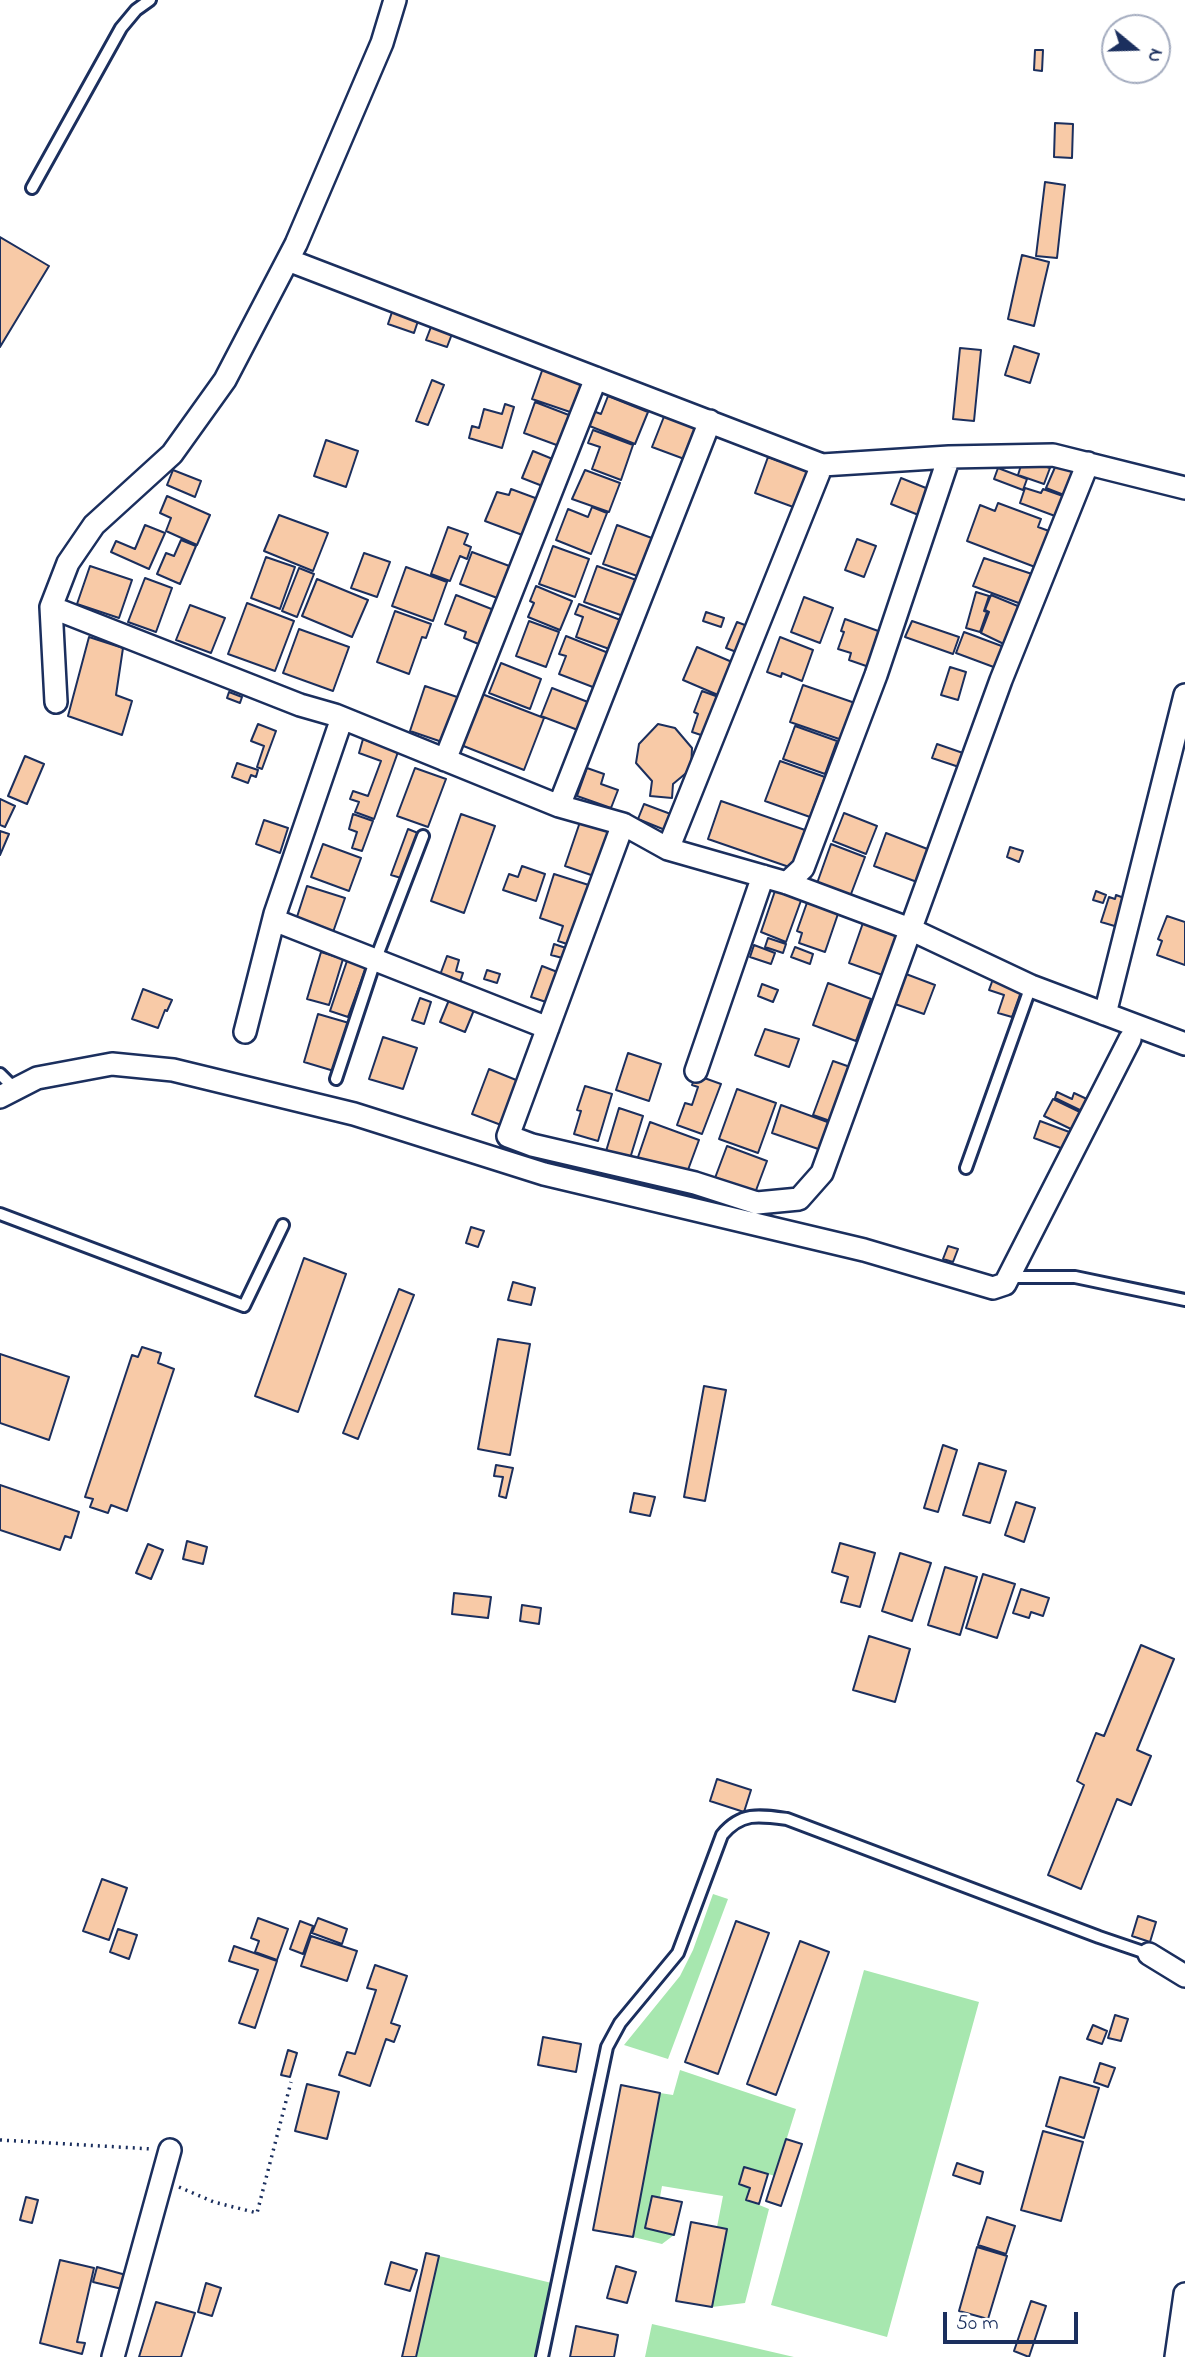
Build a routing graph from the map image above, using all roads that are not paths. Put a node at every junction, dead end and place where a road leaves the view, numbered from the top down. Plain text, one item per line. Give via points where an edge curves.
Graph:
1 (150, 0) edge
2 (395, 0) edge
3 (32, 188) dead end
4 (288, 260) junction
5 (596, 377) junction
6 (709, 422) junction
7 (948, 457) junction
8 (1088, 463) junction
9 (822, 465) junction
10 (1185, 488) edge
11 (51, 607) junction
12 (1185, 695) edge
13 (56, 702) dead end
14 (342, 718) junction
15 (445, 760) junction
16 (559, 806) junction
17 (623, 824) junction
18 (423, 836) dead end
19 (668, 849) junction
20 (763, 876) junction
21 (787, 883) junction
22 (274, 920) junction
23 (910, 929) junction
24 (375, 961) junction
25 (1031, 986) junction
26 (1105, 1014) junction
27 (548, 1028) junction
28 (245, 1032) dead end
29 (1130, 1039) dead end
30 (1185, 1044) edge
31 (696, 1071) dead end
32 (0, 1074) edge
33 (336, 1079) dead end
34 (8, 1093) edge
35 (966, 1168) dead end
36 (0, 1214) edge
37 (283, 1225) dead end
38 (1009, 1276) junction
39 (1185, 1300) edge
40 (1149, 1954) joint
41 (1185, 1976) edge
42 (170, 2150) dead end
43 (1185, 2294) edge
44 (113, 2357) edge
45 (542, 2357) edge
46 (1177, 2357) edge

1 - 3 lane via 121,28
2 - 4 street via 382,43
4 - 5 street
4 - 11 street via 225,380 172,454 94,526 68,563
5 - 6 street
5 - 15 street
6 - 9 street
6 - 16 street
7 - 8 street via 1053,455
7 - 9 street
7 - 21 street via 866,701 803,867
8 - 10 street
8 - 23 street via 1000,680
9 - 19 street
11 - 13 street
11 - 14 street
12 - 26 street
14 - 15 street
14 - 22 street
15 - 16 street
16 - 17 street
17 - 19 street
17 - 27 street
18 - 24 lane
19 - 20 street
20 - 21 street
20 - 31 street
21 - 23 street
22 - 24 street
22 - 28 street
23 - 25 street
23 - 27 street via 822,1173 799,1199 757,1203 508,1136
24 - 27 street
24 - 33 lane
25 - 26 street
25 - 35 lane
26 - 30 street
29 - 38 street
32 - 34 lane
34 - 38 street via 37,1078 112,1064 173,1070 354,1114 544,1174 864,1250 993,1288 1005,1284
36 - 37 lane via 244,1306
38 - 39 lane via 1075,1277
40 - 41 street
40 - 45 lane via 787,1819 741,1818 730,1825 722,1835 678,1953 607,2047
42 - 44 street
43 - 46 street

